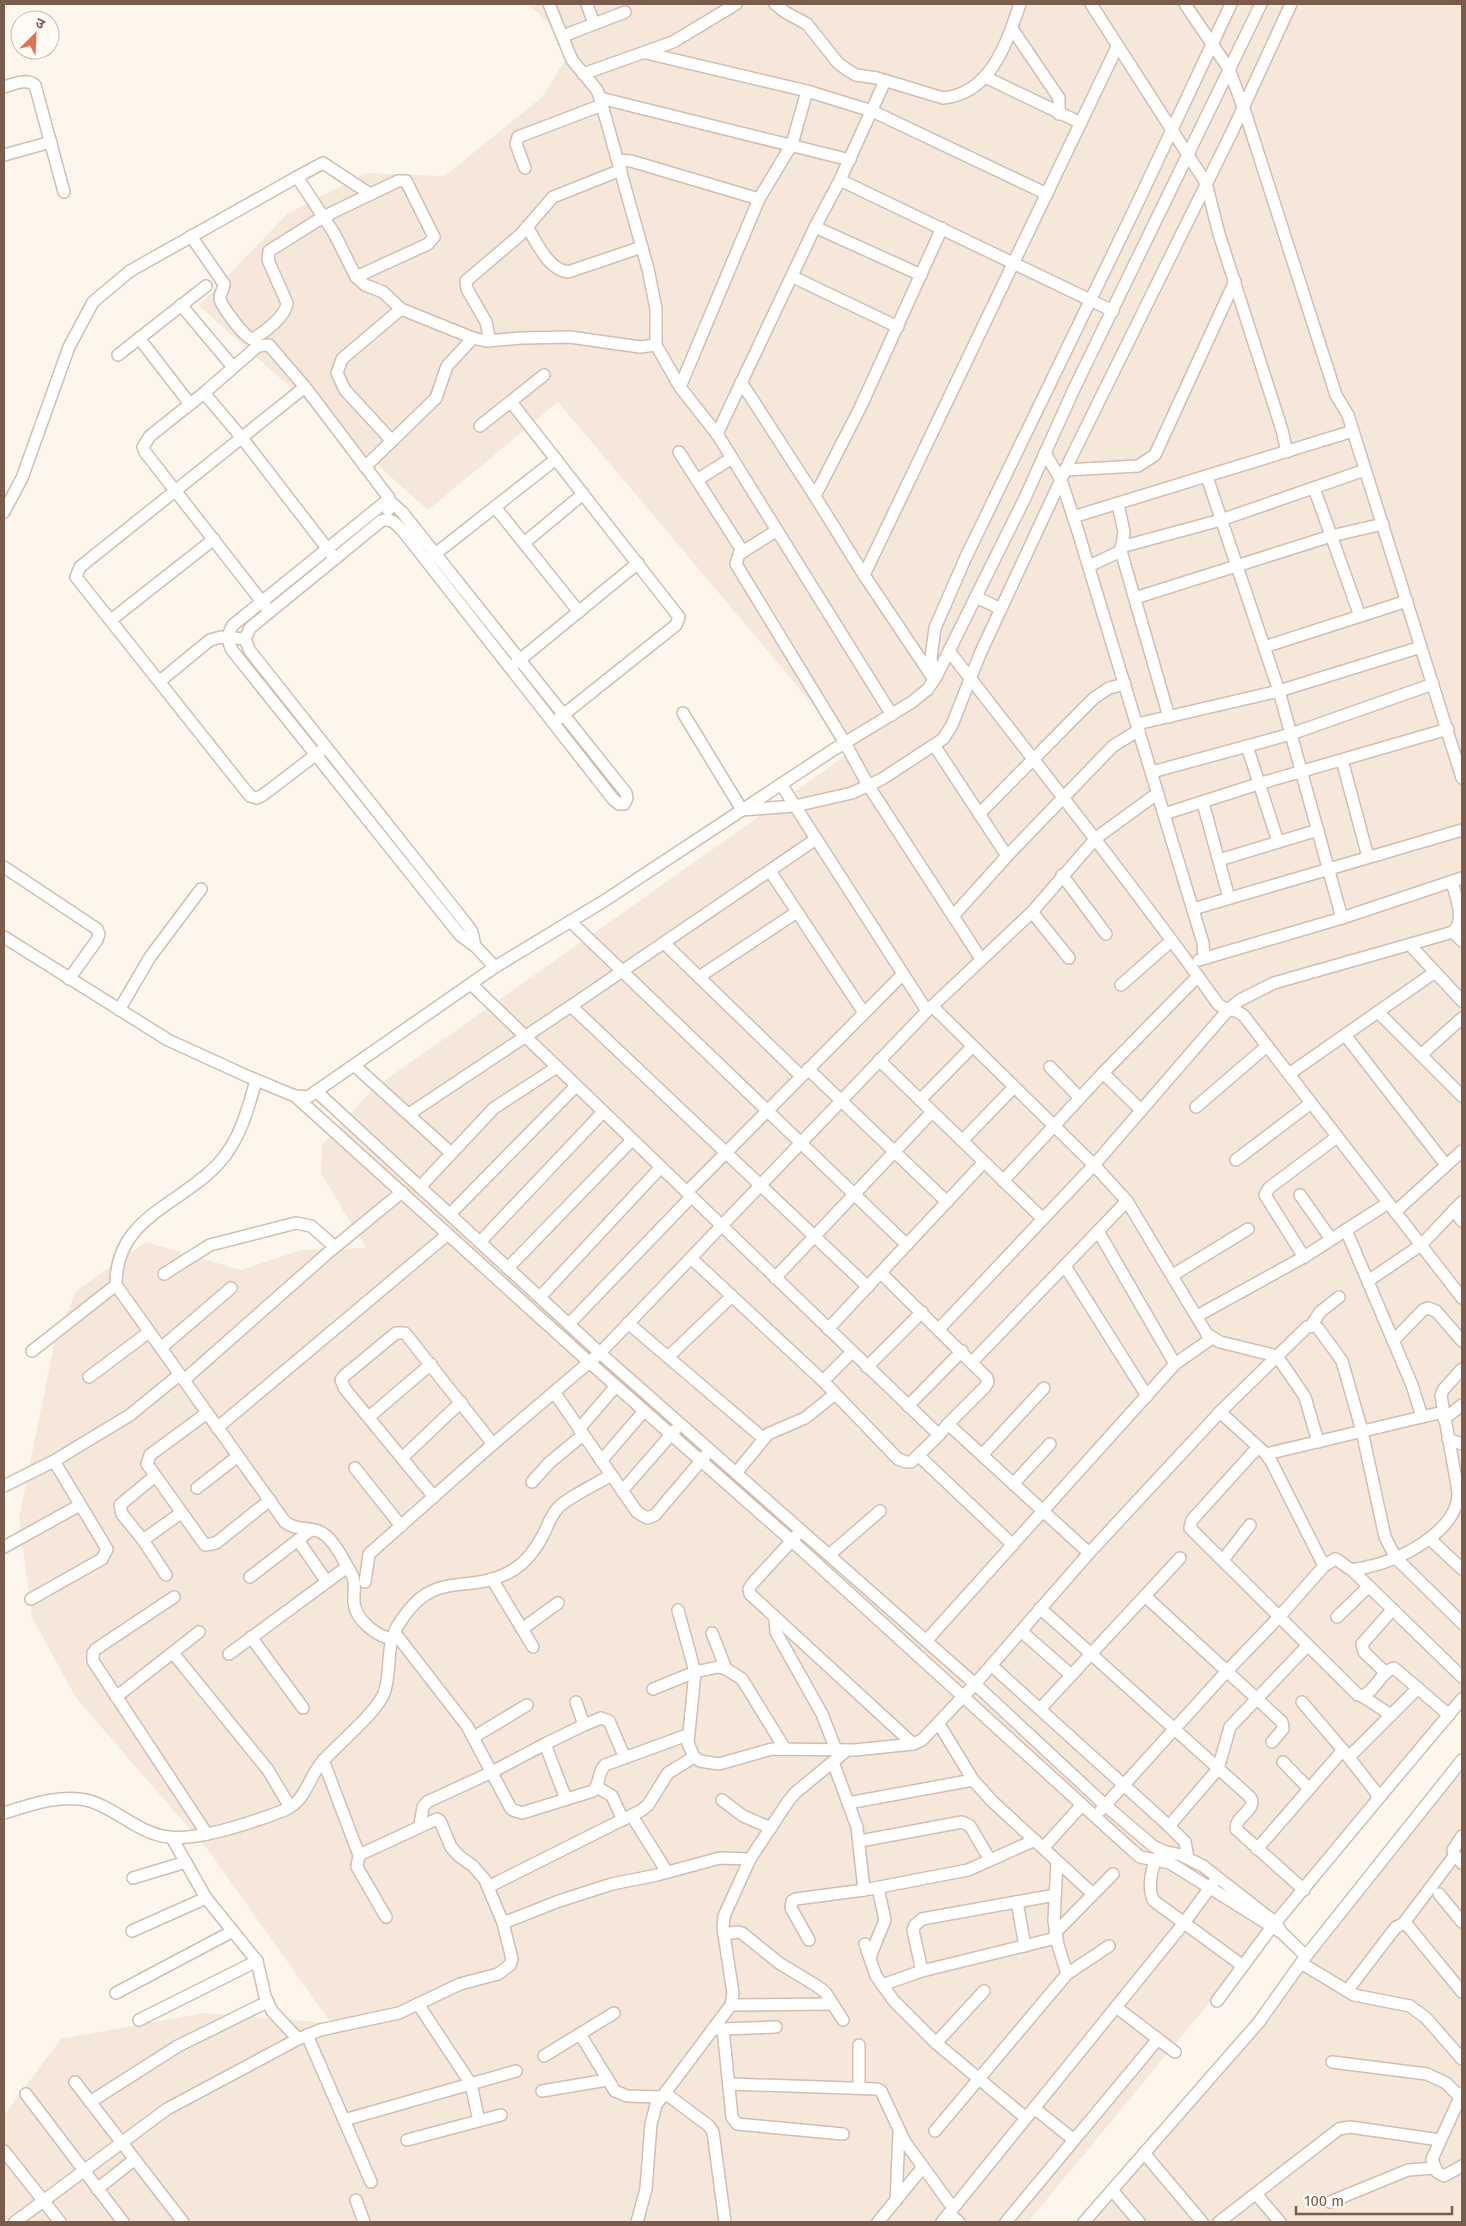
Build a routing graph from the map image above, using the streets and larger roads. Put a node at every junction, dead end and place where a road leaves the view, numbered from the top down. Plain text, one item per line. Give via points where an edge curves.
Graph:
1 (549, 4) edge
2 (587, 4) edge
3 (712, 4) edge
4 (736, 4) edge
5 (776, 4) edge
6 (1020, 4) edge
7 (1091, 4) edge
8 (1185, 4) edge
9 (1231, 4) edge
10 (1261, 4) edge
11 (1291, 4) edge
12 (625, 12) dead end
13 (718, 14) junction
14 (594, 24) junction
15 (1013, 30) junction
16 (562, 36) junction
17 (1212, 44) junction
18 (1117, 47) junction
19 (646, 53) junction
20 (1229, 69) junction
21 (583, 74) junction
22 (985, 77) junction
23 (885, 81) junction
24 (4, 87) edge
25 (807, 92) junction
26 (601, 102) junction
27 (1243, 107) junction
28 (872, 111) junction
29 (1059, 114) junction
30 (1081, 123) junction
31 (1172, 129) junction
32 (51, 142) junction
33 (792, 144) junction
34 (4, 155) edge
35 (1188, 155) junction
36 (850, 160) junction
37 (619, 165) junction
38 (525, 168) dead end
39 (297, 177) junction
40 (840, 180) junction
41 (1206, 183) junction
42 (64, 192) dead end
43 (370, 194) junction
44 (1047, 194) junction
45 (759, 199) junction
46 (323, 217) junction
47 (527, 226) junction
48 (815, 227) junction
49 (942, 228) junction
50 (191, 236) junction
51 (642, 247) junction
52 (1014, 263) junction
53 (921, 275) junction
54 (356, 277) junction
55 (793, 277) junction
56 (1235, 281) junction
57 (206, 286) dead end
58 (1090, 300) junction
59 (181, 305) junction
60 (401, 309) junction
61 (1113, 311) junction
62 (898, 328) junction
63 (139, 338) junction
64 (473, 338) junction
65 (490, 340) junction
66 (656, 345) junction
67 (118, 355) dead end
68 (233, 367) junction
69 (544, 375) dead end
70 (741, 382) junction
71 (305, 387) junction
72 (680, 387) junction
73 (204, 393) junction
74 (511, 402) junction
75 (190, 404) junction
76 (480, 426) dead end
77 (1353, 432) junction
78 (717, 434) junction
79 (242, 438) junction
80 (392, 441) junction
81 (679, 452) dead end
82 (1287, 452) junction
83 (1045, 454) junction
84 (732, 458) junction
85 (556, 459) junction
86 (365, 466) junction
87 (1366, 470) junction
88 (1063, 475) junction
89 (1207, 477) junction
90 (697, 480) junction
91 (1314, 488) junction
92 (176, 490) junction
93 (583, 494) junction
94 (815, 496) junction
95 (389, 503) junction
96 (1118, 504) junction
97 (495, 507) junction
98 (4, 512) edge
99 (1073, 516) junction
100 (386, 519) junction
101 (1221, 520) junction
102 (1383, 524) junction
103 (776, 531) junction
104 (1331, 536) junction
105 (214, 539) junction
106 (524, 543) junction
107 (1121, 549) junction
108 (743, 552) junction
109 (332, 554) junction
110 (436, 554) junction
111 (426, 561) junction
112 (638, 563) junction
113 (1089, 566) junction
114 (1237, 566) junction
115 (864, 575) junction
116 (976, 597) junction
117 (1135, 598) junction
118 (1406, 601) junction
119 (266, 607) junction
120 (1001, 609) junction
121 (579, 612) junction
122 (1360, 616) junction
123 (111, 620) junction
124 (228, 637) junction
125 (245, 639) junction
126 (1264, 647) junction
127 (1421, 647) junction
128 (949, 651) junction
129 (520, 660) junction
130 (510, 668) junction
131 (970, 679) junction
132 (934, 680) junction
133 (160, 681) junction
134 (1125, 684) junction
135 (1433, 684) junction
136 (1279, 691) junction
137 (683, 713) dead end
138 (892, 714) junction
139 (564, 715) junction
140 (1169, 717) junction
141 (553, 723) junction
142 (1138, 727) junction
143 (1448, 729) junction
144 (1291, 734) junction
145 (845, 743) junction
146 (934, 745) junction
147 (1247, 746) junction
148 (321, 751) junction
149 (1032, 760) junction
150 (1342, 760) junction
151 (1152, 772) junction
152 (1301, 772) junction
153 (1462, 778) edge
154 (781, 784) junction
155 (1258, 784) junction
156 (868, 785) junction
157 (1158, 793) junction
158 (1063, 799) junction
159 (1203, 803) junction
160 (795, 806) junction
161 (742, 810) junction
162 (979, 814) junction
163 (1164, 814) junction
164 (1318, 830) junction
165 (1462, 830) edge
166 (1096, 838) junction
167 (816, 839) junction
168 (1278, 842) junction
169 (1007, 856) junction
170 (1368, 857) junction
171 (1219, 860) junction
172 (4, 867) edge
173 (1328, 869) junction
174 (770, 871) junction
175 (1062, 875) junction
176 (1457, 880) edge
177 (201, 889) dead end
178 (1229, 898) junction
179 (1192, 909) junction
180 (797, 912) junction
181 (1032, 912) junction
182 (953, 916) junction
183 (1462, 917) edge
184 (1342, 918) junction
185 (570, 921) junction
186 (1453, 932) junction
187 (1106, 934) dead end
188 (4, 938) edge
189 (1171, 941) junction
190 (1462, 942) edge
191 (664, 943) junction
192 (1410, 945) junction
193 (1069, 958) dead end
194 (1204, 958) junction
195 (981, 960) junction
196 (1189, 964) junction
197 (495, 968) junction
198 (622, 971) junction
199 (1435, 972) junction
200 (903, 974) junction
201 (1198, 976) junction
202 (699, 977) junction
203 (69, 979) junction
204 (471, 984) junction
205 (1121, 985) dead end
206 (1462, 1001) edge
207 (571, 1006) junction
208 (929, 1008) junction
209 (119, 1010) junction
210 (1228, 1010) junction
211 (1378, 1012) junction
212 (864, 1013) junction
213 (1462, 1018) edge
214 (1345, 1035) junction
215 (526, 1037) junction
216 (973, 1046) junction
217 (1267, 1046) junction
218 (1421, 1055) junction
219 (879, 1060) junction
220 (355, 1066) junction
221 (557, 1067) junction
222 (1050, 1067) dead end
223 (805, 1073) junction
224 (1103, 1073) junction
225 (1289, 1074) junction
226 (256, 1080) junction
227 (576, 1086) junction
228 (1014, 1086) junction
229 (316, 1091) junction
230 (295, 1096) junction
231 (1462, 1096) edge
232 (1080, 1098) junction
233 (840, 1100) junction
234 (920, 1100) junction
235 (1311, 1102) junction
236 (1196, 1107) dead end
237 (1141, 1110) junction
238 (766, 1111) junction
239 (603, 1112) junction
240 (932, 1112) junction
241 (409, 1114) junction
242 (1054, 1126) junction
243 (1337, 1137) junction
244 (632, 1140) junction
245 (962, 1141) junction
246 (801, 1144) junction
247 (1462, 1151) edge
248 (726, 1152) junction
249 (894, 1152) junction
250 (451, 1153) junction
251 (1236, 1160) dead end
252 (984, 1162) junction
253 (1094, 1165) junction
254 (1446, 1165) junction
255 (661, 1168) junction
256 (1003, 1181) junction
257 (761, 1186) junction
258 (420, 1187) junction
259 (402, 1192) junction
260 (689, 1195) junction
261 (854, 1195) junction
262 (1300, 1195) dead end
263 (1127, 1201) junction
264 (947, 1202) junction
265 (1458, 1206) edge
266 (1391, 1207) junction
267 (450, 1214) junction
268 (1043, 1220) junction
269 (1462, 1221) edge
270 (722, 1226) junction
271 (1248, 1229) dead end
272 (1346, 1230) junction
273 (1098, 1232) junction
274 (448, 1234) junction
275 (814, 1236) junction
276 (1331, 1239) junction
277 (480, 1242) junction
278 (907, 1245) junction
279 (1421, 1245) junction
280 (335, 1247) junction
281 (1304, 1257) junction
282 (691, 1258) junction
283 (1065, 1266) junction
284 (508, 1268) junction
285 (881, 1272) junction
286 (164, 1274) dead end
287 (1173, 1276) junction
288 (775, 1278) junction
289 (1368, 1281) junction
290 (116, 1285) junction
291 (868, 1287) junction
292 (231, 1288) dead end
293 (732, 1296) junction
294 (540, 1297) junction
295 (1339, 1297) dead end
296 (1462, 1298) edge
297 (922, 1312) junction
298 (1197, 1316) junction
299 (628, 1323) junction
300 (569, 1324) junction
301 (1311, 1326) junction
302 (828, 1329) junction
303 (939, 1329) junction
304 (149, 1332) junction
305 (1212, 1338) junction
306 (1393, 1341) junction
307 (1462, 1341) edge
308 (160, 1348) junction
309 (962, 1351) junction
310 (32, 1352) dead end
311 (852, 1352) junction
312 (600, 1353) junction
313 (1278, 1356) junction
314 (668, 1357) junction
315 (589, 1362) junction
316 (972, 1362) junction
317 (431, 1364) junction
318 (1175, 1364) junction
319 (867, 1367) junction
320 (1462, 1369) edge
321 (89, 1377) dead end
322 (182, 1378) junction
323 (823, 1380) junction
324 (616, 1386) junction
325 (1044, 1388) dead end
326 (554, 1392) junction
327 (835, 1394) junction
328 (1147, 1396) junction
329 (460, 1402) junction
330 (1462, 1405) edge
331 (908, 1406) junction
332 (644, 1410) junction
333 (1220, 1412) junction
334 (207, 1413) junction
335 (1443, 1415) junction
336 (369, 1417) junction
337 (1422, 1417) junction
338 (680, 1424) junction
339 (948, 1424) junction
340 (217, 1428) junction
341 (1362, 1431) junction
342 (581, 1432) junction
343 (671, 1434) junction
344 (939, 1435) junction
345 (763, 1438) junction
346 (1448, 1439) junction
347 (1318, 1442) junction
348 (493, 1444) junction
349 (1050, 1444) dead end
350 (1462, 1444) edge
351 (710, 1450) junction
352 (1262, 1451) junction
353 (238, 1456) junction
354 (919, 1456) junction
355 (982, 1456) junction
356 (402, 1458) junction
357 (54, 1461) junction
358 (601, 1461) junction
359 (701, 1461) junction
360 (356, 1468) dead end
361 (736, 1473) junction
362 (611, 1475) junction
363 (155, 1476) junction
364 (532, 1482) dead end
365 (1013, 1484) junction
366 (4, 1486) edge
367 (197, 1488) dead end
368 (622, 1491) junction
369 (434, 1496) junction
370 (270, 1500) junction
371 (80, 1505) junction
372 (880, 1511) dead end
373 (1044, 1512) junction
374 (181, 1513) junction
375 (401, 1526) junction
376 (1250, 1526) dead end
377 (312, 1530) junction
378 (801, 1530) junction
379 (1430, 1539) junction
380 (142, 1540) junction
381 (298, 1540) junction
382 (792, 1541) junction
383 (5, 1545) edge
384 (1013, 1545) junction
385 (1089, 1553) junction
386 (1180, 1558) dead end
387 (1396, 1558) junction
388 (834, 1559) junction
389 (1222, 1560) junction
390 (1324, 1566) junction
391 (347, 1568) junction
392 (1351, 1569) junction
393 (1462, 1570) edge
394 (828, 1574) junction
395 (166, 1575) dead end
396 (250, 1577) dead end
397 (492, 1579) junction
398 (327, 1582) junction
399 (365, 1582) dead end
400 (1369, 1586) junction
401 (872, 1593) junction
402 (1145, 1596) junction
403 (174, 1597) dead end
404 (30, 1599) dead end
405 (558, 1603) dead end
406 (861, 1604) junction
407 (1040, 1608) junction
408 (1393, 1609) junction
409 (678, 1610) dead end
410 (1280, 1616) junction
411 (1337, 1617) dead end
412 (775, 1618) junction
413 (1462, 1623) edge
414 (522, 1629) junction
415 (1021, 1631) junction
416 (199, 1632) dead end
417 (712, 1633) dead end
418 (393, 1636) junction
419 (251, 1637) junction
420 (926, 1641) junction
421 (1308, 1644) junction
422 (533, 1647) dead end
423 (938, 1652) junction
424 (173, 1653) junction
425 (229, 1654) dead end
426 (1091, 1654) junction
427 (991, 1664) junction
428 (927, 1665) junction
429 (726, 1669) junction
430 (1228, 1671) junction
431 (695, 1672) junction
432 (1386, 1673) junction
433 (1071, 1675) junction
434 (1462, 1677) edge
435 (974, 1684) junction
436 (1418, 1688) junction
437 (653, 1689) dead end
438 (1362, 1696) junction
439 (116, 1697) junction
440 (963, 1697) junction
441 (1257, 1699) junction
442 (1462, 1699) edge
443 (576, 1702) dead end
444 (1302, 1702) dead end
445 (527, 1705) dead end
446 (303, 1708) dead end
447 (1040, 1709) junction
448 (1391, 1715) junction
449 (1449, 1715) junction
450 (939, 1724) junction
451 (584, 1725) junction
452 (1174, 1729) junction
453 (687, 1735) junction
454 (474, 1737) junction
455 (1272, 1742) dead end
456 (545, 1744) junction
457 (912, 1744) junction
458 (785, 1749) junction
459 (841, 1750) junction
460 (1346, 1754) junction
461 (694, 1757) junction
462 (624, 1758) junction
463 (323, 1760) junction
464 (1462, 1760) edge
465 (832, 1762) junction
466 (1283, 1762) dead end
467 (1218, 1769) junction
468 (492, 1772) junction
469 (973, 1780) junction
470 (1124, 1784) junction
471 (596, 1787) junction
472 (1309, 1789) junction
473 (566, 1799) junction
474 (1378, 1799) junction
475 (722, 1800) dead end
476 (848, 1803) junction
477 (1082, 1805) junction
478 (1105, 1805) junction
479 (290, 1807) junction
480 (4, 1813) edge
481 (1095, 1817) junction
482 (628, 1818) junction
483 (420, 1825) junction
484 (1169, 1826) junction
485 (771, 1828) junction
486 (207, 1834) junction
487 (1462, 1836) edge
488 (172, 1838) junction
489 (1034, 1840) junction
490 (860, 1841) junction
491 (1044, 1848) junction
492 (1257, 1849) junction
493 (359, 1856) junction
494 (1159, 1856) junction
495 (1188, 1858) junction
496 (750, 1859) junction
497 (1459, 1859) edge
498 (990, 1860) junction
499 (1057, 1861) junction
500 (186, 1862) junction
501 (667, 1872) junction
502 (1114, 1874) dead end
503 (1218, 1877) junction
504 (133, 1878) dead end
505 (488, 1887) junction
506 (1210, 1887) junction
507 (878, 1888) junction
508 (864, 1890) junction
509 (1304, 1890) junction
510 (1093, 1894) junction
511 (1439, 1894) dead end
512 (1055, 1895) junction
513 (206, 1898) junction
514 (1017, 1902) junction
515 (386, 1917) dead end
516 (1462, 1922) edge
517 (504, 1923) junction
518 (1184, 1923) junction
519 (1403, 1924) junction
520 (1276, 1928) junction
521 (132, 1931) dead end
522 (233, 1931) junction
523 (724, 1934) junction
524 (1056, 1935) junction
525 (809, 1940) dead end
526 (865, 1944) dead end
527 (1026, 1946) junction
528 (1109, 1946) dead end
529 (870, 1957) junction
530 (1304, 1959) junction
531 (257, 1962) junction
532 (1243, 1966) junction
533 (922, 1971) junction
534 (1066, 1974) junction
535 (882, 1985) junction
536 (984, 1991) dead end
537 (1347, 1991) junction
538 (1462, 1992) edge
539 (116, 1993) dead end
540 (1217, 2001) dead end
541 (267, 2002) junction
542 (418, 2004) junction
543 (832, 2004) junction
544 (731, 2005) junction
545 (1116, 2007) junction
546 (614, 2013) dead end
547 (138, 2020) dead end
548 (842, 2020) dead end
549 (776, 2027) dead end
550 (719, 2029) junction
551 (580, 2034) junction
552 (302, 2037) junction
553 (1158, 2039) junction
554 (936, 2043) junction
555 (859, 2045) dead end
556 (1175, 2052) dead end
557 (544, 2056) dead end
558 (1462, 2059) edge
559 (1332, 2062) dead end
560 (516, 2071) dead end
561 (978, 2079) junction
562 (607, 2080) junction
563 (75, 2082) dead end
564 (471, 2084) junction
565 (729, 2084) junction
566 (859, 2088) junction
567 (542, 2091) dead end
568 (26, 2094) dead end
569 (1461, 2094) edge
570 (663, 2095) junction
571 (90, 2102) junction
572 (1034, 2108) junction
573 (501, 2115) dead end
574 (1026, 2118) junction
575 (344, 2120) junction
576 (479, 2121) junction
577 (935, 2131) dead end
578 (899, 2132) junction
579 (843, 2134) dead end
580 (407, 2140) dead end
581 (1074, 2140) junction
582 (1440, 2140) junction
583 (121, 2143) junction
584 (4, 2151) edge
585 (1144, 2153) junction
586 (134, 2160) junction
587 (1462, 2166) edge
588 (923, 2167) junction
589 (1435, 2168) junction
590 (84, 2171) junction
591 (371, 2182) dead end
592 (97, 2189) junction
593 (1112, 2190) junction
594 (1256, 2194) junction
595 (356, 2200) dead end
596 (43, 2201) junction
597 (896, 2201) junction
598 (1330, 2202) dead end
599 (948, 2215) edge
600 (15, 2222) edge
601 (60, 2222) edge
602 (123, 2222) edge
603 (183, 2222) edge
604 (364, 2222) edge
605 (637, 2222) edge
606 (725, 2222) edge
607 (878, 2222) edge
608 (959, 2222) edge
609 (1006, 2222) edge
610 (1084, 2222) edge
611 (1139, 2222) edge
612 (1202, 2222) edge
613 (1219, 2222) edge
614 (1280, 2222) edge

1 - 16 street
2 - 14 street
3 - 13 street
4 - 13 street
5 - 23 street via 807,24 846,69 856,75
6 - 15 street
7 - 18 street
8 - 17 street
9 - 17 street
10 - 20 street
11 - 27 street
12 - 14 street
13 - 19 street via 673,42
14 - 16 street
15 - 22 street
15 - 29 street via 1058,98
16 - 21 street via 572,60
17 - 20 street
17 - 31 street
18 - 30 street
18 - 31 street
19 - 21 street
19 - 25 street
20 - 27 street
20 - 35 street
21 - 26 street
22 - 23 street via 966,91 944,98
22 - 29 street
23 - 28 street
24 - 32 street via 24,81 35,85
25 - 28 street
25 - 33 street
26 - 33 street
26 - 37 street
26 - 38 street via 518,137 516,144
27 - 41 street
27 - 77 street via 1336,395 1348,415
28 - 36 street
28 - 44 street
29 - 30 street
30 - 44 street
31 - 35 street
31 - 58 street
32 - 34 street
32 - 42 street
33 - 36 street
33 - 45 street
35 - 41 street
35 - 61 street
36 - 40 street
37 - 45 street via 631,161
37 - 47 street via 553,197
37 - 51 street
39 - 43 street via 323,163
39 - 46 street
39 - 50 street
40 - 48 street
40 - 49 street
41 - 56 street
41 - 88 street
43 - 46 street
43 - 54 street via 398,181 406,181 434,237 428,244
44 - 52 street
45 - 72 street
46 - 50 street via 269,251 268,260 287,302 283,314 252,338 245,336 221,302 224,284
46 - 54 street
47 - 51 street via 553,266 562,271 568,272
47 - 65 street via 466,281 467,289 486,322
48 - 53 street
48 - 55 street
49 - 52 street
49 - 53 street
50 - 98 street via 130,271 92,302 69,347 22,478
51 - 66 street via 656,309
52 - 58 street
52 - 115 street
53 - 62 street
54 - 60 street via 365,285 383,292
55 - 62 street
55 - 70 street
56 - 82 street
56 - 88 street via 1155,455 1138,466
57 - 59 street
58 - 61 street
58 - 132 street via 964,559 935,628 931,658
59 - 63 street
59 - 68 street
60 - 64 street
60 - 80 street via 342,358 337,368 345,390
61 - 83 street
62 - 94 street
63 - 67 street
63 - 75 street
64 - 65 street
64 - 80 street via 447,366 436,398
65 - 66 street via 570,337 640,347
66 - 72 street
68 - 71 street via 258,346 269,345
68 - 73 street
69 - 74 street
70 - 78 street
70 - 94 street
71 - 79 street
71 - 86 street
72 - 78 street
73 - 75 street
73 - 79 street
74 - 76 street
74 - 85 street
75 - 92 street via 150,436 143,447
77 - 82 street
77 - 87 street
78 - 84 street
79 - 92 street
79 - 109 street
80 - 86 street
81 - 90 street
82 - 89 street
83 - 88 street
83 - 116 street
84 - 90 street
84 - 103 street
85 - 93 street
85 - 97 street
86 - 95 street
87 - 91 street
87 - 102 street
88 - 99 street
88 - 120 street
89 - 96 street
89 - 101 street
90 - 108 street
91 - 101 street
91 - 104 street
92 - 105 street
92 - 123 street via 77,572 79,583
93 - 106 street
93 - 112 street
94 - 115 street
95 - 100 street
95 - 109 street via 380,506
95 - 110 street via 398,507
96 - 99 street
96 - 107 street via 1124,532
97 - 106 street
97 - 110 street
99 - 113 street
100 - 109 street
100 - 111 street via 396,524
101 - 107 street
101 - 114 street
102 - 104 street
102 - 118 street
103 - 108 street
103 - 138 street
104 - 114 street
104 - 122 street
105 - 119 street
105 - 123 street
106 - 121 street
107 - 113 street
107 - 117 street
108 - 145 street via 736,559 736,564
109 - 119 street
110 - 111 street
110 - 129 street
111 - 130 street
112 - 121 street
112 - 139 street via 677,612 679,622
113 - 134 street
114 - 117 street
114 - 126 street
115 - 132 street
116 - 120 street
116 - 128 street
117 - 140 street
118 - 122 street
118 - 127 street
119 - 124 street via 233,625
119 - 125 street
120 - 131 street
121 - 129 street
122 - 126 street
123 - 133 street
124 - 125 street
124 - 133 street via 210,640
124 - 148 street via 232,650
125 - 148 street via 250,651
126 - 136 street
127 - 135 street
127 - 136 street
128 - 131 street
128 - 132 street
129 - 130 street
129 - 139 street
130 - 141 street
131 - 146 street via 952,725 943,739
131 - 149 street
132 - 138 street via 912,702
133 - 148 street via 250,796 257,798 263,795
134 - 142 street
134 - 149 street via 1109,688 1094,698
135 - 143 street
135 - 144 street
136 - 140 street
136 - 144 street
137 - 161 street
138 - 145 street
139 - 141 street
139 - 141 street via 626,793 624,804 613,799
140 - 142 street
142 - 151 street
142 - 158 street via 1113,746
143 - 150 street
143 - 153 street
144 - 147 street
144 - 152 street
145 - 154 street
145 - 156 street
146 - 156 street
146 - 162 street
147 - 151 street
147 - 155 street
148 - 197 street via 460,935
149 - 158 street
149 - 162 street
150 - 152 street
150 - 170 street
151 - 157 street
152 - 155 street
152 - 164 street
154 - 160 street
154 - 161 street
155 - 159 street
155 - 168 street
156 - 160 street via 852,793
156 - 182 street
157 - 163 street
157 - 166 street
158 - 166 street
158 - 169 street
159 - 163 street
159 - 171 street
160 - 161 street
160 - 167 street
161 - 185 street
162 - 169 street
163 - 179 street
164 - 168 street
164 - 173 street
165 - 170 street
166 - 175 street
166 - 189 street
167 - 174 street
167 - 200 street
168 - 171 street
169 - 182 street
170 - 173 street
171 - 178 street
172 - 203 street via 97,929 97,940
173 - 178 street
173 - 184 street
174 - 180 street
174 - 191 street
175 - 181 street
175 - 187 street
176 - 183 street
176 - 184 street
177 - 209 street via 150,957
178 - 179 street
179 - 194 street
180 - 202 street
180 - 212 street
181 - 193 street
181 - 195 street
182 - 195 street
183 - 186 street via 1459,927
184 - 194 street
185 - 197 street
185 - 198 street
186 - 190 street
186 - 192 street
188 - 203 street
189 - 196 street
189 - 205 street
191 - 198 street
191 - 202 street
192 - 199 street
192 - 210 street via 1274,983 1245,997
194 - 196 street
195 - 208 street
196 - 201 street
197 - 204 street
198 - 207 street
198 - 238 street
199 - 206 street
199 - 211 street
200 - 208 street
200 - 212 street
201 - 210 street via 1218,1004
201 - 224 street
202 - 223 street
203 - 209 street
204 - 215 street
204 - 220 street
207 - 215 street
207 - 248 street
208 - 216 street
208 - 219 street
209 - 226 street via 168,1040
210 - 217 street via 1240,1012
210 - 237 street
211 - 214 street
211 - 218 street
212 - 223 street
213 - 218 street
214 - 225 street
214 - 254 street
215 - 221 street
215 - 241 street
216 - 228 street
216 - 234 street
217 - 225 street
217 - 236 street
218 - 231 street
219 - 233 street
219 - 234 street
220 - 229 street
220 - 241 street
221 - 227 street
221 - 250 street via 494,1108
222 - 232 street
223 - 233 street
223 - 238 street
224 - 232 street
224 - 237 street
225 - 235 street
226 - 230 street
226 - 290 street via 238,1135 221,1161 128,1238 118,1258
227 - 239 street
227 - 267 street
228 - 242 street
228 - 245 street
229 - 230 street via 308,1097
229 - 258 street
230 - 259 street
232 - 242 street
233 - 246 street
233 - 249 street
234 - 240 street
235 - 243 street
235 - 251 street
237 - 253 street
238 - 246 street
238 - 248 street
239 - 244 street
239 - 277 street
240 - 245 street
240 - 249 street
241 - 250 street
242 - 253 street
242 - 256 street
243 - 266 street
243 - 281 street via 1269,1188 1265,1195
244 - 255 street
244 - 284 street
245 - 252 street
246 - 257 street
246 - 261 street
247 - 254 street
248 - 257 street
248 - 260 street
249 - 261 street
249 - 264 street
250 - 258 street
252 - 256 street
252 - 264 street
253 - 263 street
253 - 268 street
254 - 266 street
255 - 260 street
255 - 294 street
256 - 268 street
257 - 270 street
257 - 275 street
258 - 267 street
259 - 274 street
259 - 280 street
260 - 270 street
260 - 300 street
261 - 275 street
261 - 278 street
262 - 276 street
263 - 273 street
263 - 287 street
264 - 278 street
265 - 269 street
265 - 279 street
266 - 272 street
266 - 279 street
267 - 277 street
268 - 303 street
270 - 282 street
270 - 288 street
271 - 287 street
272 - 276 street
272 - 289 street
273 - 283 street
273 - 318 street
274 - 315 street
274 - 340 street
275 - 288 street
275 - 291 street
276 - 281 street
277 - 284 street
278 - 285 street
279 - 289 street
279 - 296 street
280 - 286 street via 311,1226 296,1223 210,1245
280 - 322 street
281 - 298 street
282 - 293 street
282 - 299 street
283 - 316 street
283 - 328 street
284 - 294 street
285 - 291 street
285 - 297 street
287 - 298 street
288 - 302 street
289 - 306 street
290 - 304 street
290 - 310 street
291 - 302 street
292 - 308 street
293 - 314 street
293 - 323 street
294 - 300 street
295 - 301 street via 1320,1312
297 - 303 street
297 - 319 street
298 - 305 street
299 - 312 street
299 - 314 street
300 - 312 street
301 - 313 street
301 - 341 street via 1318,1328 1342,1361
302 - 311 street
303 - 309 street
304 - 308 street
304 - 321 street
305 - 313 street
305 - 318 street
306 - 307 street via 1428,1308 1436,1311
306 - 337 street
308 - 322 street
309 - 316 street
309 - 331 street
311 - 319 street
311 - 323 street
312 - 315 street
312 - 338 street
313 - 333 street
313 - 347 street via 1305,1397
314 - 345 street
315 - 324 street
315 - 326 street
316 - 339 street via 985,1374 988,1382
317 - 329 street
317 - 336 street
317 - 336 street via 410,1337 401,1331 344,1376 342,1384
318 - 328 street
319 - 331 street
320 - 335 street via 1443,1390
322 - 334 street
322 - 357 street via 130,1415
323 - 327 street
324 - 332 street
324 - 342 street
325 - 355 street
326 - 342 street
326 - 348 street
327 - 345 street via 805,1418
327 - 354 street via 898,1458 912,1462
328 - 373 street
329 - 348 street
329 - 356 street
330 - 335 street
331 - 344 street
332 - 343 street
332 - 358 street
333 - 352 street
333 - 385 street
334 - 340 street
334 - 363 street via 150,1455 147,1464
335 - 337 street
335 - 346 street
336 - 356 street
337 - 341 street
338 - 343 street
338 - 351 street
339 - 344 street
339 - 355 street
340 - 353 street
341 - 347 street
341 - 387 street via 1385,1537
342 - 358 street
342 - 364 street
343 - 359 street
343 - 368 street
344 - 354 street
345 - 361 street
346 - 350 street
346 - 379 street via 1458,1491 1457,1506
347 - 352 street
348 - 369 street
349 - 365 street
351 - 359 street
351 - 361 street
352 - 389 street via 1190,1524 1193,1532
352 - 390 street via 1272,1463
353 - 367 street
353 - 370 street
354 - 384 street
355 - 365 street
356 - 369 street
357 - 366 street
357 - 371 street
358 - 362 street
359 - 368 street via 651,1518 638,1512
359 - 382 street
360 - 375 street
361 - 378 street
362 - 368 street
362 - 397 street via 559,1507 521,1565
363 - 374 street
363 - 380 street via 120,1505 122,1514
365 - 373 street
369 - 375 street
370 - 374 street via 216,1544 210,1545 201,1541
370 - 377 street via 290,1526
371 - 383 street
371 - 404 street via 106,1545 105,1555
372 - 388 street
373 - 384 street
373 - 385 street
374 - 380 street
375 - 399 street via 369,1554
376 - 389 street
377 - 381 street
377 - 391 street via 329,1539
378 - 382 street
378 - 388 street
379 - 387 street
379 - 393 street
380 - 395 street
381 - 396 street
381 - 398 street
382 - 394 street
382 - 412 street via 749,1589 753,1598
384 - 420 street
385 - 407 street
386 - 402 street
387 - 392 street
387 - 413 street
388 - 394 street
388 - 401 street
389 - 410 street
390 - 392 street via 1335,1559
390 - 410 street
391 - 398 street
391 - 418 street via 355,1582 354,1603 361,1618 384,1637
392 - 400 street
394 - 406 street
397 - 414 street
397 - 418 street via 454,1584 429,1592 411,1608
398 - 419 street
400 - 408 street
400 - 411 street
401 - 406 street
401 - 420 street
402 - 426 street
402 - 430 street
403 - 439 street via 93,1653 93,1661
405 - 414 street
406 - 428 street
407 - 415 street
407 - 426 street
408 - 432 street via 1362,1644 1364,1652
408 - 434 street
409 - 431 street
410 - 421 street
410 - 430 street
412 - 457 street
412 - 459 street via 776,1632
414 - 422 street
415 - 427 street
415 - 433 street
416 - 424 street
417 - 429 street
418 - 454 street via 462,1718
418 - 463 street via 386,1685 380,1702
419 - 425 street
419 - 446 street
420 - 423 street
421 - 438 street
421 - 441 street
423 - 428 street
423 - 435 street
424 - 439 street
424 - 479 street via 268,1770
426 - 433 street
426 - 452 street
427 - 435 street
427 - 447 street
428 - 440 street
429 - 431 street
429 - 458 street via 742,1679
430 - 441 street
430 - 452 street
431 - 437 street
431 - 453 street
432 - 436 street via 1394,1668
432 - 438 street via 1369,1693
433 - 447 street
435 - 440 street
435 - 478 street
436 - 448 street
436 - 449 street
438 - 448 street
439 - 486 street
440 - 450 street
440 - 477 street
441 - 455 street via 1284,1726
441 - 467 street via 1230,1727
442 - 449 street
443 - 451 street
444 - 460 street
445 - 454 street
447 - 470 street
448 - 460 street
449 - 474 street
450 - 457 street via 928,1736
450 - 469 street
451 - 456 street
451 - 462 street via 601,1718 609,1721
452 - 467 street
452 - 470 street
453 - 461 street via 689,1750
453 - 462 street
454 - 468 street
456 - 468 street
456 - 473 street
457 - 459 street
458 - 459 street
458 - 461 street via 764,1750 719,1764 706,1763
459 - 465 street
460 - 472 street
460 - 474 street
461 - 482 street via 668,1773 648,1806
462 - 471 street via 601,1769
463 - 479 street via 301,1799
463 - 493 street
464 - 530 street
465 - 476 street
465 - 485 street via 796,1793
466 - 472 street
467 - 484 street
467 - 492 street via 1252,1801 1251,1808 1235,1826
468 - 473 street via 510,1806 517,1812
468 - 483 street via 427,1802
469 - 476 street
469 - 489 street
470 - 478 street
470 - 484 street
471 - 473 street
471 - 482 street via 612,1796
472 - 492 street
474 - 509 street
475 - 485 street via 743,1816
476 - 490 street
477 - 481 street
477 - 491 street
478 - 481 street
478 - 494 street via 1153,1846
479 - 486 street
480 - 488 street via 34,1803 77,1799 91,1802 156,1835
481 - 494 street via 1140,1857
482 - 501 street
482 - 505 street
483 - 493 street
483 - 505 street via 434,1819 440,1822 451,1847 479,1872
484 - 495 street via 1185,1842
485 - 496 street
486 - 488 street
487 - 497 street via 1453,1850
488 - 500 street
489 - 491 street
489 - 498 street
490 - 498 street via 962,1822 970,1826
490 - 508 street
491 - 499 street
492 - 509 street
493 - 515 street via 357,1867
494 - 495 street
494 - 506 street
494 - 518 street via 1151,1897
495 - 503 street
496 - 501 street via 720,1858
496 - 523 street via 724,1916
497 - 519 street
498 - 507 street via 958,1873
499 - 510 street
499 - 512 street
500 - 504 street
500 - 513 street
501 - 517 street via 588,1891
502 - 510 street
503 - 506 street
503 - 520 street
505 - 517 street
506 - 518 street
506 - 520 street
507 - 508 street
507 - 529 street via 885,1920
508 - 525 street via 792,1901 791,1908
509 - 520 street
510 - 524 street
511 - 516 street
512 - 514 street
512 - 524 street
513 - 521 street
513 - 522 street
514 - 527 street
514 - 533 street via 922,1919 913,1930
517 - 542 street via 512,1958 506,1970 452,1987
518 - 532 street
518 - 545 street
519 - 537 street via 1396,1927
519 - 538 street
520 - 530 street
520 - 532 street
522 - 531 street
522 - 539 street
523 - 543 street via 738,1932 746,1936 779,1963 817,1986
523 - 544 street via 733,1993
524 - 527 street
524 - 534 street
526 - 529 street
527 - 533 street
528 - 534 street
529 - 535 street
530 - 537 street
530 - 585 street via 1259,2022
531 - 541 street
531 - 547 street
532 - 540 street
533 - 535 street
534 - 561 street
535 - 554 street
536 - 554 street
537 - 558 street via 1410,2006 1426,2018
541 - 552 street via 278,2019
541 - 571 street via 169,2052
542 - 552 street via 399,2013
542 - 564 street
543 - 544 street
543 - 548 street
544 - 550 street
545 - 553 street
545 - 572 street
546 - 551 street
549 - 550 street
550 - 565 street
550 - 570 street
551 - 557 street
551 - 562 street
552 - 575 street
552 - 583 street via 167,2109
553 - 556 street
553 - 581 street
554 - 561 street
555 - 566 street
559 - 569 street via 1427,2074
560 - 564 street
561 - 574 street
561 - 577 street
562 - 567 street
562 - 570 street via 620,2095
563 - 571 street
564 - 575 street
564 - 576 street
565 - 566 street
565 - 579 street via 732,2117 737,2124
566 - 578 street via 881,2091
568 - 590 street
569 - 582 street
570 - 605 street via 653,2113 646,2189
570 - 606 street via 713,2132
571 - 583 street
572 - 574 street
572 - 581 street
573 - 576 street
574 - 599 street
575 - 591 street
576 - 580 street
578 - 588 street
578 - 597 street
581 - 609 street
582 - 589 street via 1432,2159
582 - 594 street via 1344,2127
583 - 586 street
583 - 590 street
584 - 596 street
585 - 593 street
585 - 612 street
586 - 592 street
586 - 603 street
587 - 589 street via 1444,2176
588 - 597 street
588 - 599 street
589 - 598 street via 1408,2170
590 - 592 street
590 - 596 street
592 - 602 street
593 - 610 street
593 - 611 street
594 - 613 street
594 - 614 street
595 - 604 street
596 - 600 street
596 - 601 street
597 - 607 street
599 - 608 street

